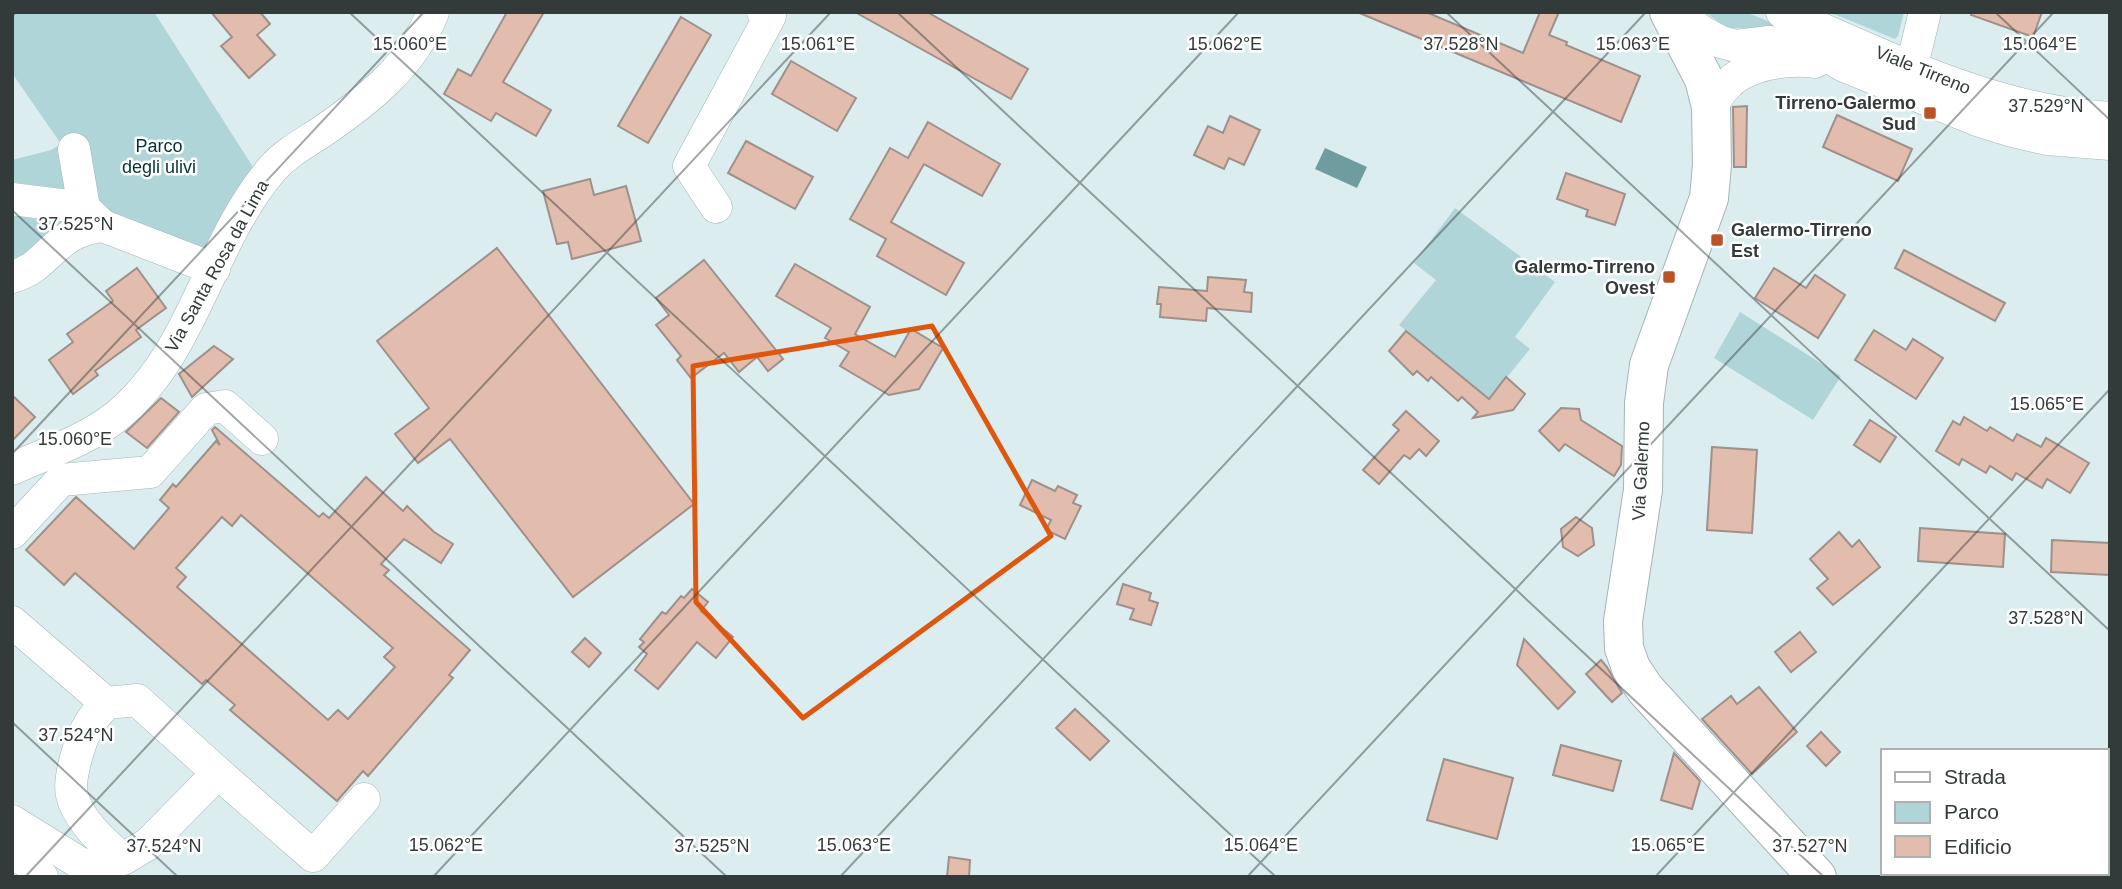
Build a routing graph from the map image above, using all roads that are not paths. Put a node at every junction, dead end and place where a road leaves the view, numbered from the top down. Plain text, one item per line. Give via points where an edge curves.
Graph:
1 (433, 12) edge
2 (450, 12) edge
3 (1670, 12) edge
4 (1676, 12) edge
5 (1782, 12) edge
6 (1925, 12) edge
7 (768, 14) edge
8 (1844, 66) junction
9 (1908, 78) junction
10 (364, 103) junction
11 (1712, 107) junction
12 (2110, 118) edge
13 (2110, 144) edge
14 (74, 149) dead end
15 (12, 199) edge
16 (716, 207) dead end
17 (94, 217) junction
18 (214, 269) junction
19 (12, 277) edge
20 (262, 439) dead end
21 (12, 469) edge
22 (12, 533) edge
23 (12, 622) edge
24 (106, 703) junction
25 (218, 773) junction
26 (363, 799) dead end
27 (12, 821) edge
28 (12, 854) edge
29 (123, 859) junction
30 (12, 864) edge
31 (19, 877) edge
32 (42, 877) edge
33 (1817, 877) edge

1 - 10 street, Via Santa Rosa da Lima via 409,56
2 - 10 street via 413,72
3 - 11 main road, Via Galermo via 1704,79
4 - 8 street via 1721,42 1736,46 1793,43
5 - 9 street, Viale Tirreno
6 - 9 street
7 - 16 street via 689,166
8 - 9 street, Viale Tirreno
8 - 11 street via 1793,61 1753,69 1725,86
9 - 12 street, Viale Tirreno via 2062,114
9 - 13 street, Viale Tirreno via 2012,131
10 - 18 street, Via Santa Rosa da Lima via 272,168
11 - 33 main road, Via Galermo via 1709,198 1649,365 1643,490 1623,621 1624,648 1653,698
14 - 17 street
15 - 17 street
17 - 18 street
17 - 19 street via 24,274
18 - 21 street, Via Santa Rosa da Lima via 181,337 132,402 100,428
20 - 22 street via 225,406 206,409 150,472 61,480
23 - 24 street
24 - 25 street via 137,700
24 - 29 street via 88,725 74,766 71,794 98,839
25 - 26 street via 313,856
25 - 29 street via 148,844
27 - 29 street via 83,865
28 - 32 street via 33,864
30 - 31 street

